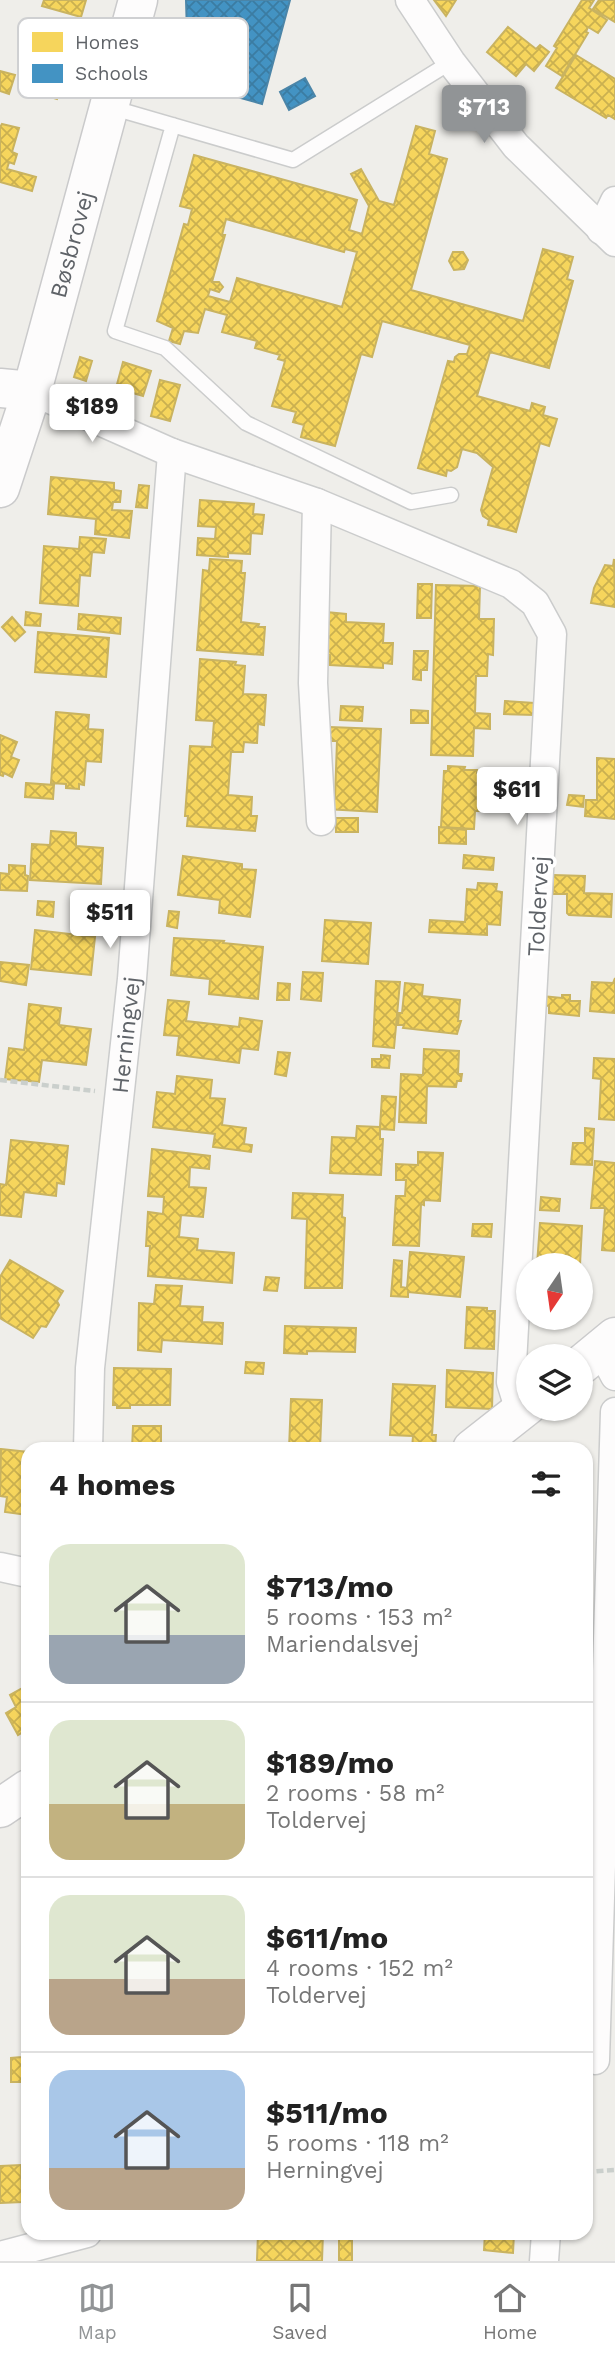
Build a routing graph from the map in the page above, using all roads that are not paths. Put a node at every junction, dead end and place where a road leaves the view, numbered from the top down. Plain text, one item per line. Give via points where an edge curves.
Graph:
1 (138, 0) edge
2 (410, 0) edge
3 (133, 18) edge
4 (450, 62) junction
5 (111, 98) edge
6 (108, 107) junction
7 (173, 125) junction
8 (615, 201) edge
9 (608, 236) edge
10 (16, 389) edge
11 (172, 453) junction
12 (0, 488) edge
13 (451, 495) dead end
14 (317, 503) junction
15 (321, 821) dead end
16 (516, 1392) edge
17 (615, 1412) edge
18 (516, 1414) edge
19 (88, 1442) edge
20 (481, 1442) edge
21 (0, 1567) edge
22 (21, 1572) edge
23 (21, 1794) edge
24 (0, 1808) edge
25 (595, 2060) dead end
26 (61, 2240) edge
27 (546, 2240) edge
28 (0, 2256) edge
29 (544, 2261) edge

1 - 3 street, Bøsbrovej
2 - 4 street
4 - 7 lane via 293,160
4 - 9 street via 516,146
5 - 6 street, Bøsbrovej
6 - 7 lane
6 - 10 street, Bøsbrovej
7 - 13 lane via 115,331 165,348 246,423 411,502
8 - 9 street
10 - 11 street, Toldervej
10 - 12 street, Bøsbrovej
11 - 14 street, Toldervej
11 - 19 street, Herningvej via 132,979 90,1368
14 - 15 street via 313,683
14 - 16 street, Toldervej via 511,584 535,603 552,634 511,1382
17 - 25 street
18 - 20 street
21 - 22 street
23 - 24 street
26 - 28 street
27 - 29 street

